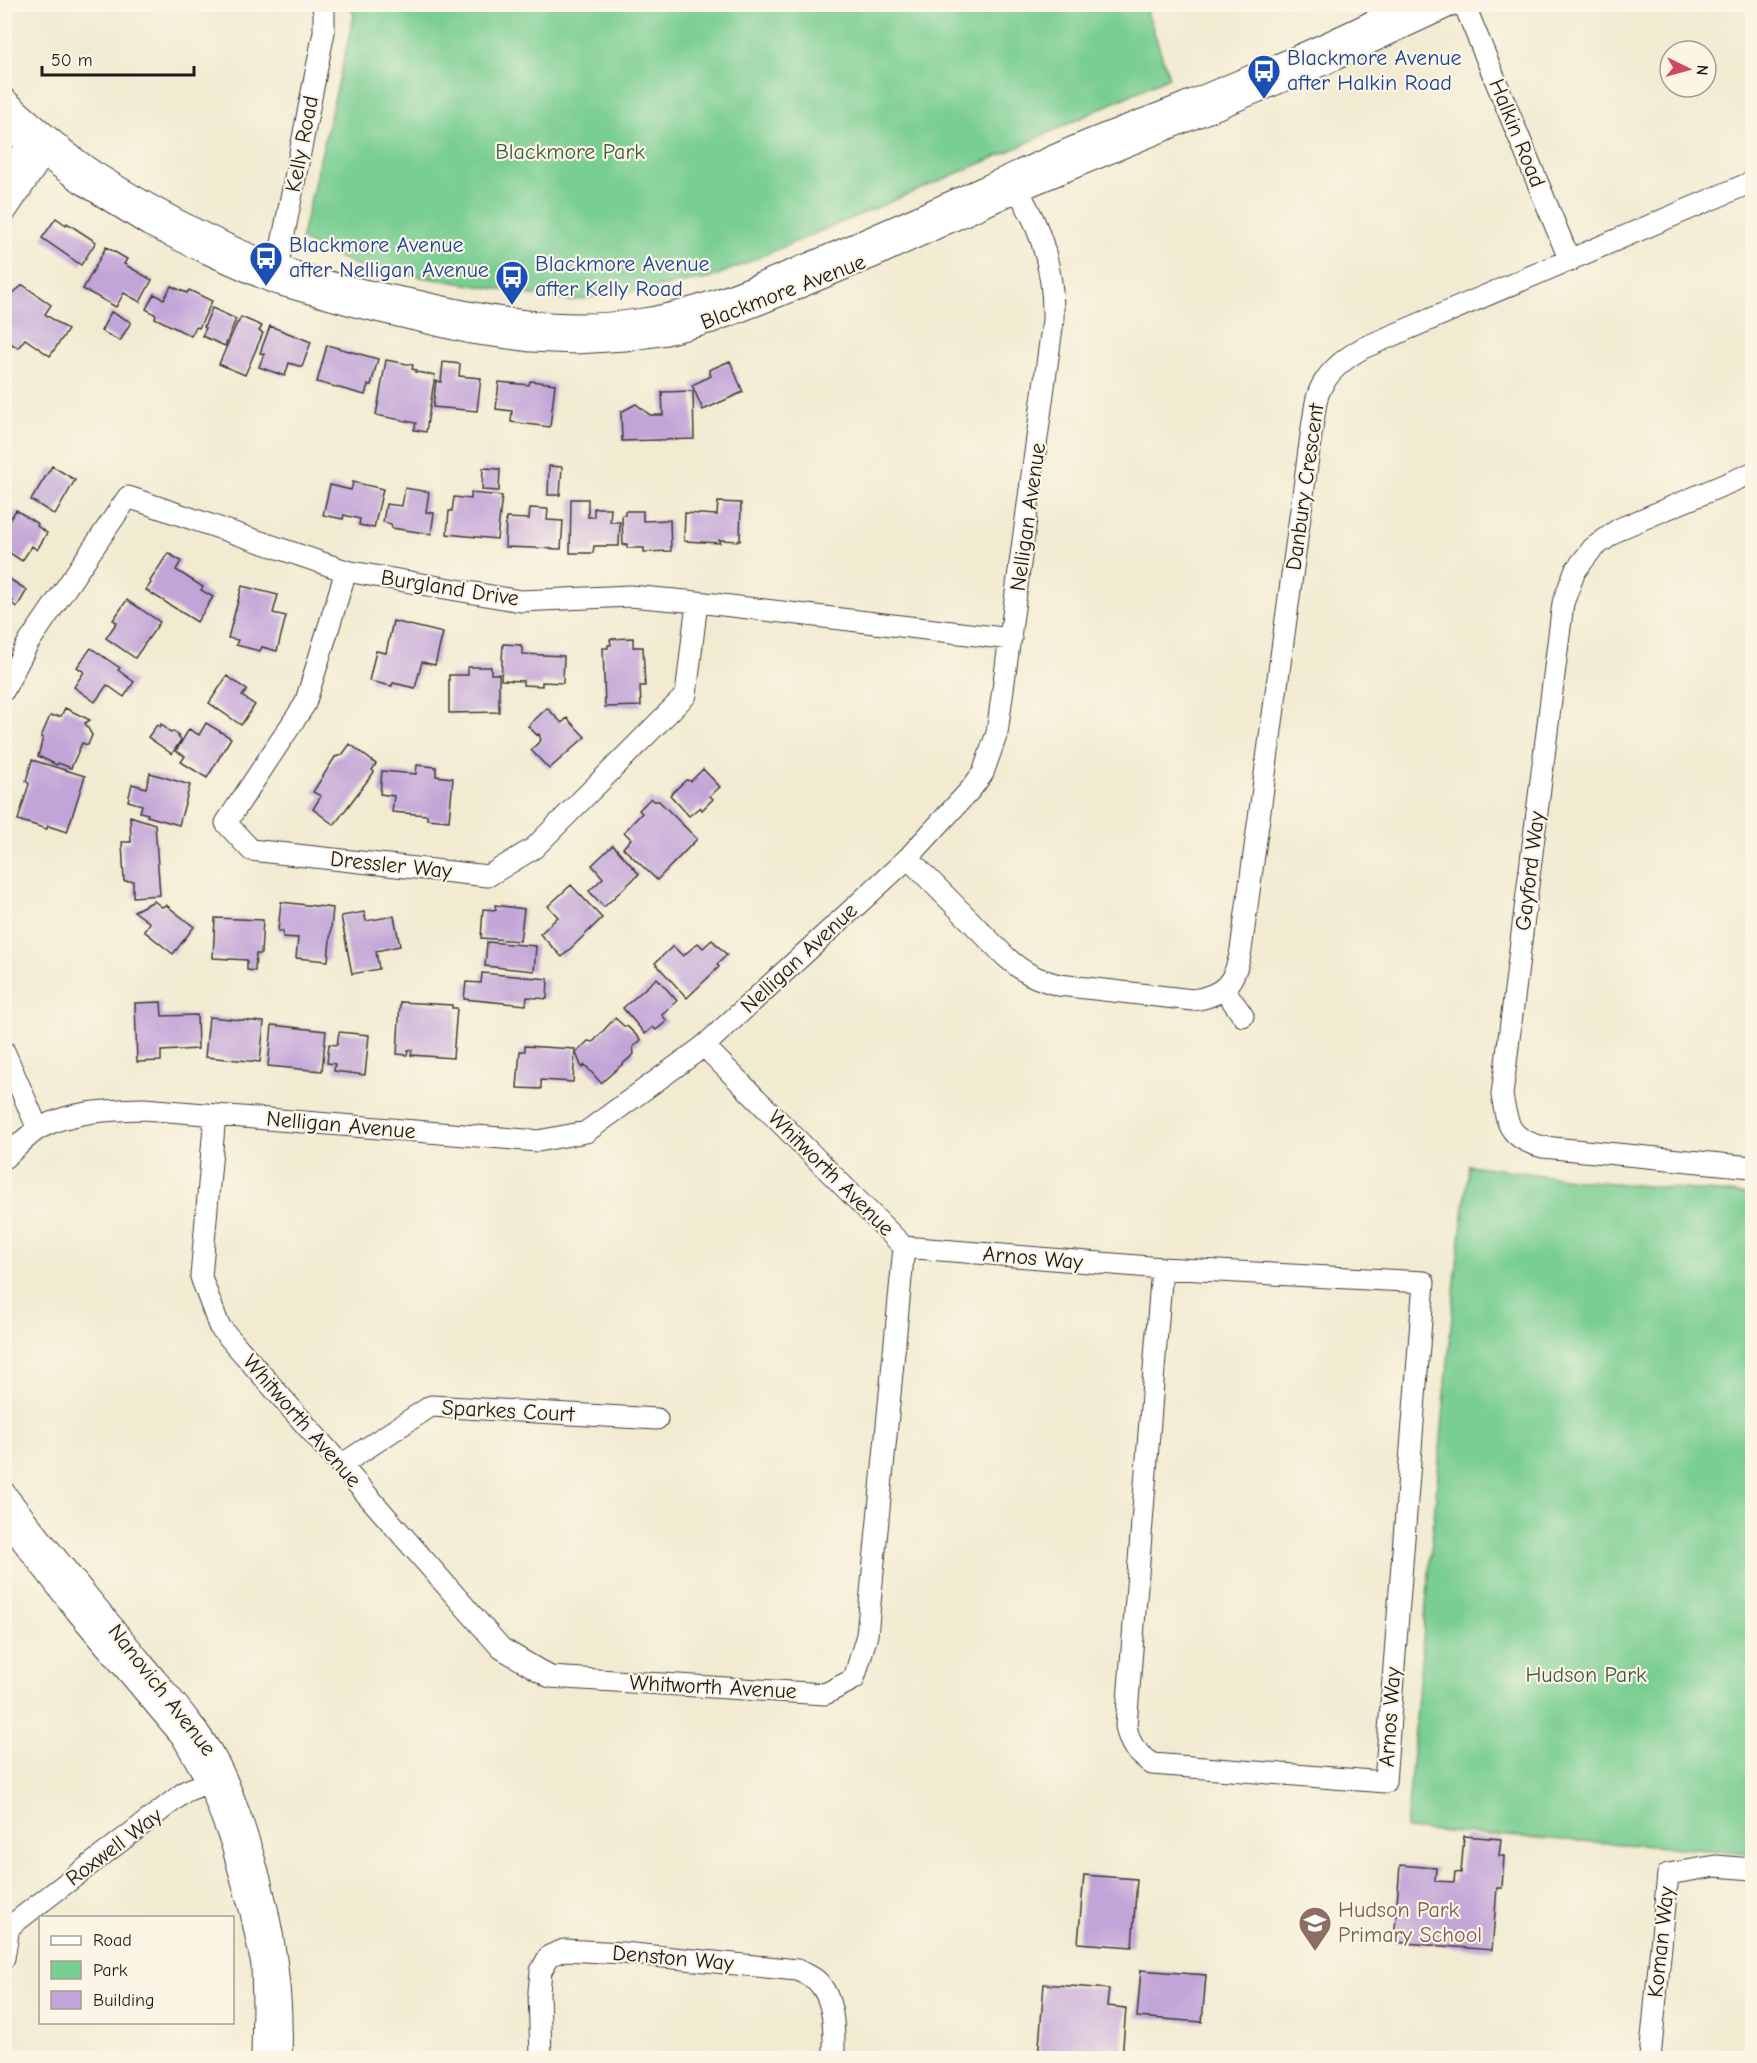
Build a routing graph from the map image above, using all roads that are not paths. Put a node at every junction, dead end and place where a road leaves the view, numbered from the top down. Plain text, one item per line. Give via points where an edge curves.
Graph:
1 (322, 4) edge
2 (1407, 4) edge
3 (1454, 4) edge
4 (1464, 4) edge
5 (4, 98) edge
6 (4, 124) edge
7 (41, 142) junction
8 (4, 177) edge
9 (1752, 182) edge
10 (1014, 183) junction
11 (4, 214) edge
12 (1570, 261) junction
13 (276, 274) junction
14 (1752, 473) edge
15 (346, 571) junction
16 (697, 602) junction
17 (1011, 639) junction
18 (4, 690) edge
19 (908, 858) junction
20 (1224, 988) junction
21 (1243, 1016) dead end
22 (704, 1046) junction
23 (4, 1051) edge
24 (215, 1115) junction
25 (38, 1129) junction
26 (4, 1158) edge
27 (1752, 1167) edge
28 (904, 1247) junction
29 (1162, 1268) junction
30 (657, 1419) dead end
31 (341, 1465) junction
32 (6, 1506) edge
33 (216, 1779) junction
34 (1752, 1869) edge
35 (7, 1926) edge
36 (4, 1958) edge
37 (262, 2058) edge
38 (281, 2058) edge
39 (541, 2058) edge
40 (834, 2058) edge
41 (1650, 2058) edge

1 - 13 street, Kelly Road via 324,32
2 - 10 street, Blackmore Avenue via 1260,72 1066,150
3 - 10 street, Blackmore Avenue via 1327,63
4 - 12 street, Halkin Road
5 - 7 street, Blackmore Avenue
6 - 7 street, Blackmore Avenue
7 - 8 street
7 - 11 street
7 - 13 street, Blackmore Avenue via 80,182 148,225 204,252
9 - 12 street, Danbury Crescent
10 - 13 street, Blackmore Avenue via 878,255 759,304 712,322 625,340 531,341 471,333 355,306
10 - 17 street, Nelligan Avenue via 1045,250 1054,312
12 - 20 street, Danbury Crescent via 1363,348 1344,359 1318,392 1241,950 1233,979
14 - 27 street, Gayford Way via 1618,529 1593,548 1575,572 1560,624 1502,1095 1514,1134 1543,1148
15 - 16 street, Burgland Drive via 521,601 630,596
15 - 16 street, Dressler Way via 305,704 226,823 250,850 488,876 534,848 686,695
15 - 18 street, Burgland Drive via 128,497 27,645
16 - 17 street, Burgland Drive
17 - 19 street, Nelligan Avenue via 997,733 983,773
19 - 20 street via 1006,957 1038,980 1193,1000 1212,996
19 - 22 street, Nelligan Avenue
20 - 21 street
22 - 24 street, Nelligan Avenue via 586,1132 538,1140
22 - 28 street, Whitworth Avenue
23 - 25 street
24 - 25 street, Nelligan Avenue via 102,1110 67,1117
24 - 31 street, Whitworth Avenue via 201,1277 219,1326
25 - 26 street, Nelligan Avenue
28 - 29 street, Arnos Way
28 - 31 street, Whitworth Avenue via 867,1635 854,1679 825,1694 550,1677 501,1648
29 - 29 street, Arnos Way via 1128,1738 1134,1750 1152,1764 1385,1782 1424,1282
30 - 31 street, Sparkes Court via 431,1406
32 - 33 street, Nanovich Avenue via 76,1611
33 - 35 street, Roxwell Way via 186,1791
33 - 37 street, Nanovich Avenue via 262,1965
33 - 38 street, Nanovich Avenue via 237,1807 274,1933
34 - 41 street, Koman Way via 1716,1866 1668,1874
35 - 36 street, Roxwell Way
39 - 40 street, Denston Way via 541,1971 549,1956 564,1950 796,1970 816,1980 827,1994

